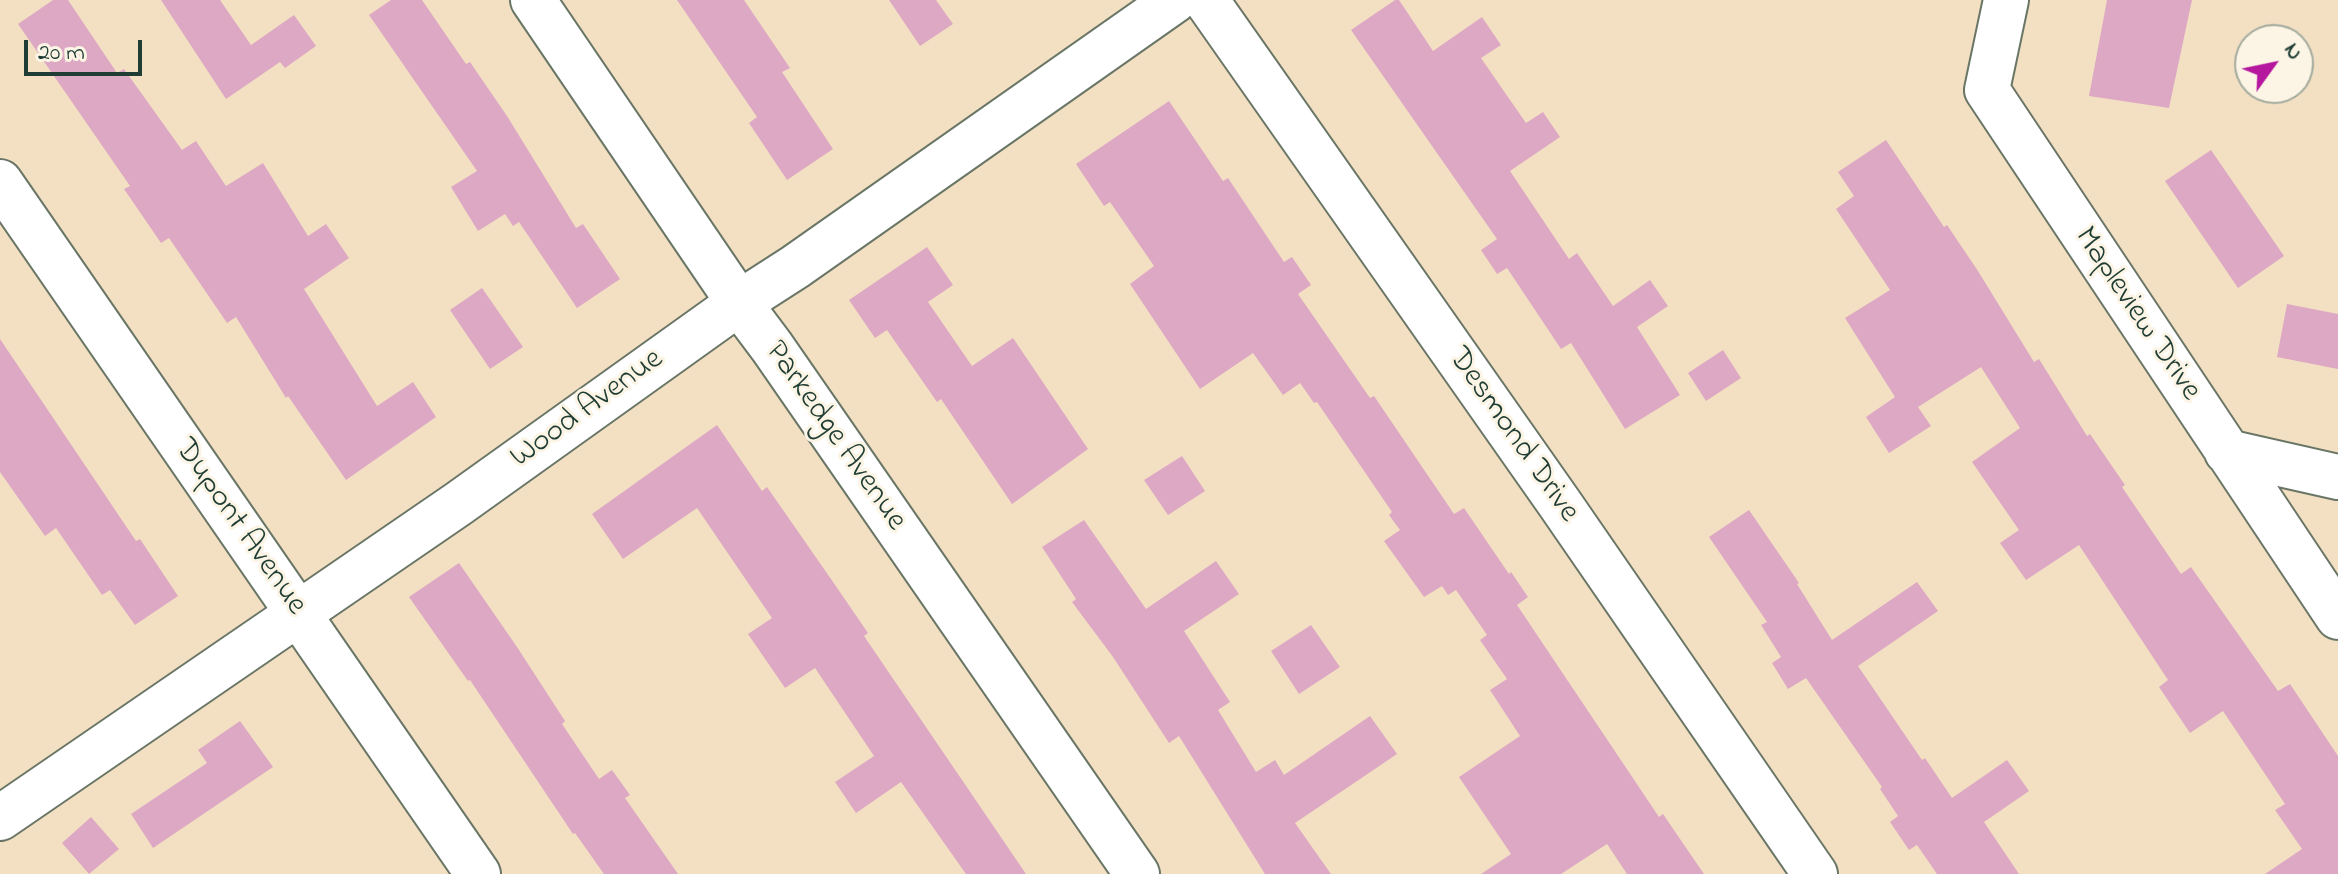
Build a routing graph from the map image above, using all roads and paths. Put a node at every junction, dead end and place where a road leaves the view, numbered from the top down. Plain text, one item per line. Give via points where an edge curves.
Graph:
1 (533, 0) edge
2 (1175, 0) edge
3 (1206, 0) edge
4 (2006, 0) edge
5 (0, 182) edge
6 (739, 303) junction
7 (2227, 452) junction
8 (2338, 477) edge
9 (297, 613) junction
10 (2338, 617) edge
11 (0, 818) edge
12 (478, 874) edge
13 (1137, 874) edge
14 (1815, 874) edge

1 - 6 street, Parkedge Avenue
2 - 6 street, Wood Avenue
3 - 14 street, Desmond Drive
4 - 7 street, Mapleview Drive via 1987,90
5 - 9 street, Dupont Avenue
6 - 9 street, Wood Avenue
6 - 13 street, Parkedge Avenue
7 - 8 street
7 - 10 street, Mapleview Drive
9 - 11 street, Wood Avenue
9 - 12 street, Dupont Avenue

